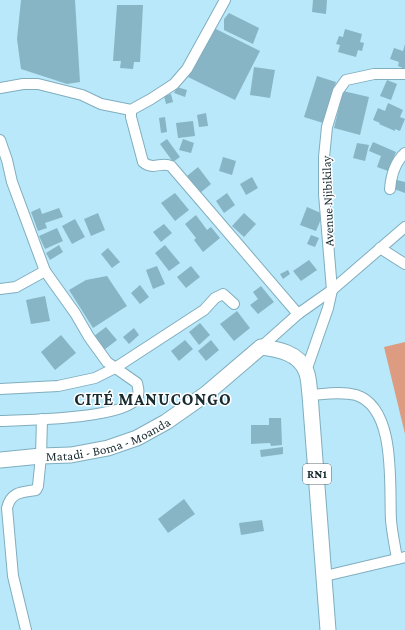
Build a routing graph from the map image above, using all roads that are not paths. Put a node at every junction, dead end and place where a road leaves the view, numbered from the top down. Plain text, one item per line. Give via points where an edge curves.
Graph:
1 (225, 0) edge
2 (405, 74) edge
3 (0, 88) edge
4 (130, 110) junction
5 (0, 140) edge
6 (405, 153) edge
7 (390, 189) dead end
8 (405, 227) edge
9 (380, 248) junction
10 (405, 264) edge
11 (45, 271) junction
12 (0, 290) edge
13 (332, 290) junction
14 (234, 304) dead end
15 (298, 314) junction
16 (261, 347) junction
17 (115, 368) junction
18 (306, 371) junction
19 (0, 389) edge
20 (310, 395) junction
21 (42, 418) junction
22 (0, 421) edge
23 (41, 456) junction
24 (0, 460) edge
25 (401, 558) edge
26 (325, 576) junction
27 (26, 630) edge
28 (328, 630) edge

1 - 4 street via 186,69 174,84
2 - 13 street, Avenue Njibikilay via 374,74 346,80 338,91 327,127 324,157 324,194
3 - 4 street via 38,84 101,104
4 - 15 street via 143,162 155,167 168,164 171,166
5 - 11 street via 12,182
6 - 7 street via 391,177
8 - 9 street
9 - 10 street
9 - 13 street
11 - 12 street via 16,288
11 - 17 street via 99,353
13 - 15 street
13 - 18 street, Avenue Njibikilay
14 - 17 street via 223,294 215,298 204,310
15 - 16 street
16 - 18 highway via 286,353 297,359
16 - 23 highway, Matadi - Boma - Moanda via 206,394 166,422 137,438 108,448 72,455
17 - 19 street via 95,378 58,386
17 - 21 street via 137,383 137,397 131,403 117,410 87,416
18 - 20 highway, RN1
20 - 25 street via 338,393 356,396 366,401 376,413 384,428 389,450 391,522
20 - 26 highway, RN1
21 - 22 street
21 - 23 street
23 - 24 highway, Matadi - Boma - Moanda
23 - 27 street via 36,490 14,495 7,508 13,576
25 - 26 street
26 - 28 highway, RN1

